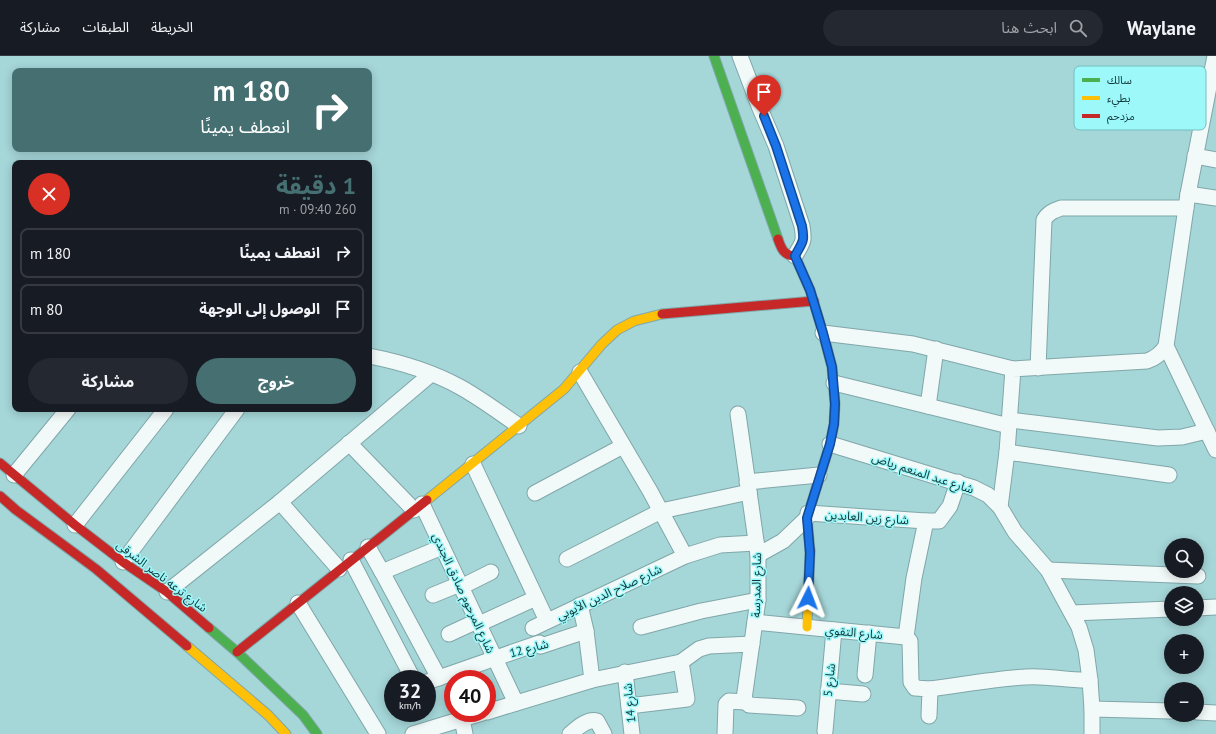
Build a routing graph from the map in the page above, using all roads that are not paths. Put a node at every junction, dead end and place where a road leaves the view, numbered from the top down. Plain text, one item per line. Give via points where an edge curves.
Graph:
1 (714, 56) edge
2 (740, 56) edge
3 (1215, 56) edge
4 (1212, 94) edge
5 (1206, 116) edge
6 (1202, 130) edge
7 (1195, 156) junction
8 (1216, 160) edge
9 (1216, 198) edge
10 (1187, 201) junction
11 (795, 256) junction
12 (814, 302) junction
13 (823, 333) junction
14 (1166, 346) junction
15 (936, 349) junction
16 (372, 357) edge
17 (1038, 368) junction
18 (1013, 369) junction
19 (580, 372) junction
20 (431, 374) junction
21 (834, 384) junction
22 (928, 406) junction
23 (66, 412) edge
24 (164, 412) edge
25 (235, 412) edge
26 (738, 414) dead end
27 (1009, 423) junction
28 (520, 426) junction
29 (1207, 431) junction
30 (349, 443) junction
31 (830, 444) junction
32 (623, 446) junction
33 (1216, 450) edge
34 (1007, 452) junction
35 (0, 463) edge
36 (473, 464) junction
37 (14, 475) junction
38 (819, 475) junction
39 (1169, 475) dead end
40 (958, 482) junction
41 (748, 487) junction
42 (535, 492) dead end
43 (0, 496) edge
44 (280, 502) junction
45 (418, 507) junction
46 (1000, 507) junction
47 (661, 511) junction
48 (808, 516) junction
49 (926, 521) junction
50 (75, 525) junction
51 (368, 547) junction
52 (442, 547) junction
53 (757, 549) junction
54 (685, 556) junction
55 (566, 559) dead end
56 (351, 560) junction
57 (123, 562) junction
58 (339, 569) junction
59 (1048, 570) junction
60 (382, 572) junction
61 (491, 572) dead end
62 (1164, 575) edge
63 (461, 585) junction
64 (167, 592) junction
65 (433, 595) dead end
66 (536, 598) junction
67 (758, 600) junction
68 (298, 603) junction
69 (580, 605) junction
70 (1216, 607) edge
71 (1204, 608) edge
72 (1164, 609) edge
73 (1072, 613) junction
74 (547, 621) junction
75 (755, 622) junction
76 (478, 623) junction
77 (641, 627) dead end
78 (807, 627) junction
79 (533, 628) dead end
80 (586, 630) junction
81 (834, 630) junction
82 (869, 633) junction
83 (450, 634) dead end
84 (906, 637) junction
85 (752, 644) junction
86 (237, 652) junction
87 (495, 658) junction
88 (681, 662) junction
89 (408, 670) edge
90 (428, 670) edge
91 (625, 672) junction
92 (865, 675) dead end
93 (436, 679) edge
94 (592, 680) junction
95 (1090, 680) junction
96 (930, 689) junction
97 (828, 691) junction
98 (863, 694) dead end
99 (745, 702) junction
100 (516, 703) junction
101 (630, 706) junction
102 (798, 708) dead end
103 (496, 709) edge
104 (1092, 709) junction
105 (1164, 711) edge
106 (1204, 712) edge
107 (1216, 713) edge
108 (929, 716) dead end
109 (452, 722) edge
110 (463, 722) edge
111 (825, 731) dead end
112 (286, 734) edge
113 (318, 734) edge
114 (378, 734) edge
115 (413, 734) edge
116 (465, 734) edge
117 (570, 734) edge
118 (604, 734) edge
119 (632, 734) edge
120 (725, 734) edge
121 (1092, 734) edge

1 - 11 street via 782,249 787,254
2 - 11 street via 776,146 802,226 804,243
3 - 4 street
4 - 5 street
6 - 7 street
7 - 8 street
7 - 10 street
9 - 10 street
10 - 14 street
10 - 17 street via 1061,208 1051,211 1044,220
11 - 12 street
12 - 13 street
12 - 19 street via 689,310 647,316 617,329
13 - 15 street
13 - 21 street
14 - 17 street via 1156,358 1147,361
14 - 29 street
15 - 18 street
15 - 22 street
16 - 20 street via 403,363
17 - 18 street
18 - 27 street
19 - 28 street
19 - 32 street
20 - 28 street via 460,387
20 - 30 street
21 - 22 street
21 - 31 street
22 - 27 street
23 - 37 street
24 - 50 street
25 - 57 street
26 - 41 street, شارع المدرسة
27 - 29 street via 1158,438 1182,437
27 - 34 street
28 - 36 street
29 - 33 street
30 - 44 street
30 - 45 street, شارع المرحوم صادق الجندي
31 - 38 street
31 - 40 street, شارع عبد المنعم رياض
32 - 42 street
32 - 47 street
34 - 39 street
34 - 46 street
35 - 37 street, شارع ترعه ناصر الشرقى
36 - 45 street
36 - 66 street
37 - 50 street, شارع ترعه ناصر الشرقى
38 - 41 street
38 - 48 street
40 - 46 street, شارع عبد المنعم رياض via 988,495
40 - 49 street via 950,506 939,521
41 - 47 street
41 - 53 street, شارع المدرسة
43 - 112 street via 96,569 268,715
44 - 58 street
44 - 64 street
45 - 51 street
45 - 52 street, شارع المرحوم صادق الجندي
46 - 59 street, شارع عبد المنعم رياض via 1015,532
47 - 54 street
47 - 55 street
48 - 49 street, شارع زين العابدين
48 - 53 street via 784,541
48 - 78 street via 810,553
49 - 84 street via 914,578
50 - 57 street, شارع ترعه ناصر الشرقى
51 - 56 street
51 - 60 street
52 - 60 street
52 - 63 street, شارع المرحوم صادق الجندي
53 - 54 street, شارع صلاح الدين الأيوبي via 732,544 720,545
53 - 67 street, شارع المدرسة
54 - 69 street, شارع صلاح الدين الأيوبي
56 - 58 street
56 - 89 street
57 - 64 street, شارع ترعه ناصر الشرقى
58 - 68 street
59 - 62 street
59 - 73 street, شارع عبد المنعم رياض
60 - 90 street
61 - 63 street
63 - 65 street
63 - 76 street, شارع المرحوم صادق الجندي
64 - 86 street, شارع ترعه ناصر الشرقى
66 - 74 street
66 - 76 street
67 - 75 street, شارع المدرسة
67 - 77 street
68 - 86 street
68 - 114 street
69 - 74 street, شارع صلاح الدين الأيوبي
69 - 80 street
70 - 71 street
72 - 73 street
73 - 95 street, شارع عبد المنعم رياض via 1086,650
74 - 79 street, شارع صلاح الدين الأيوبي
75 - 78 street, شارع التقوي
75 - 85 street, شارع المدرسة
76 - 83 street
76 - 87 street, شارع المرحوم صادق الجندي
78 - 81 street, شارع التقوي
80 - 87 street, شارع 12 via 541,646 539,643
80 - 94 street
81 - 82 street, شارع التقوي
81 - 97 street, شارع 5
82 - 84 street, شارع التقوي
82 - 92 street
84 - 96 street via 910,641 912,685 915,688
85 - 88 street via 709,646 695,651
85 - 99 street, شارع المدرسة
86 - 113 street, شارع ترعه ناصر الشرقى via 294,706
87 - 93 street, شارع 12
87 - 100 street, شارع المرحوم صادق الجندي
88 - 91 street
88 - 101 street via 687,699
91 - 94 street
91 - 101 street, شارع 14
94 - 100 street
95 - 96 street via 1025,677
95 - 104 street, شارع عبد المنعم رياض
96 - 108 street
97 - 98 street
97 - 111 street, شارع 5
99 - 102 street via 749,705
99 - 120 street via 726,704
100 - 103 street
101 - 119 street, شارع 14
104 - 105 street
104 - 121 street, شارع عبد المنعم رياض
106 - 107 street
109 - 115 street
110 - 116 street
117 - 118 street via 586,722 594,720

